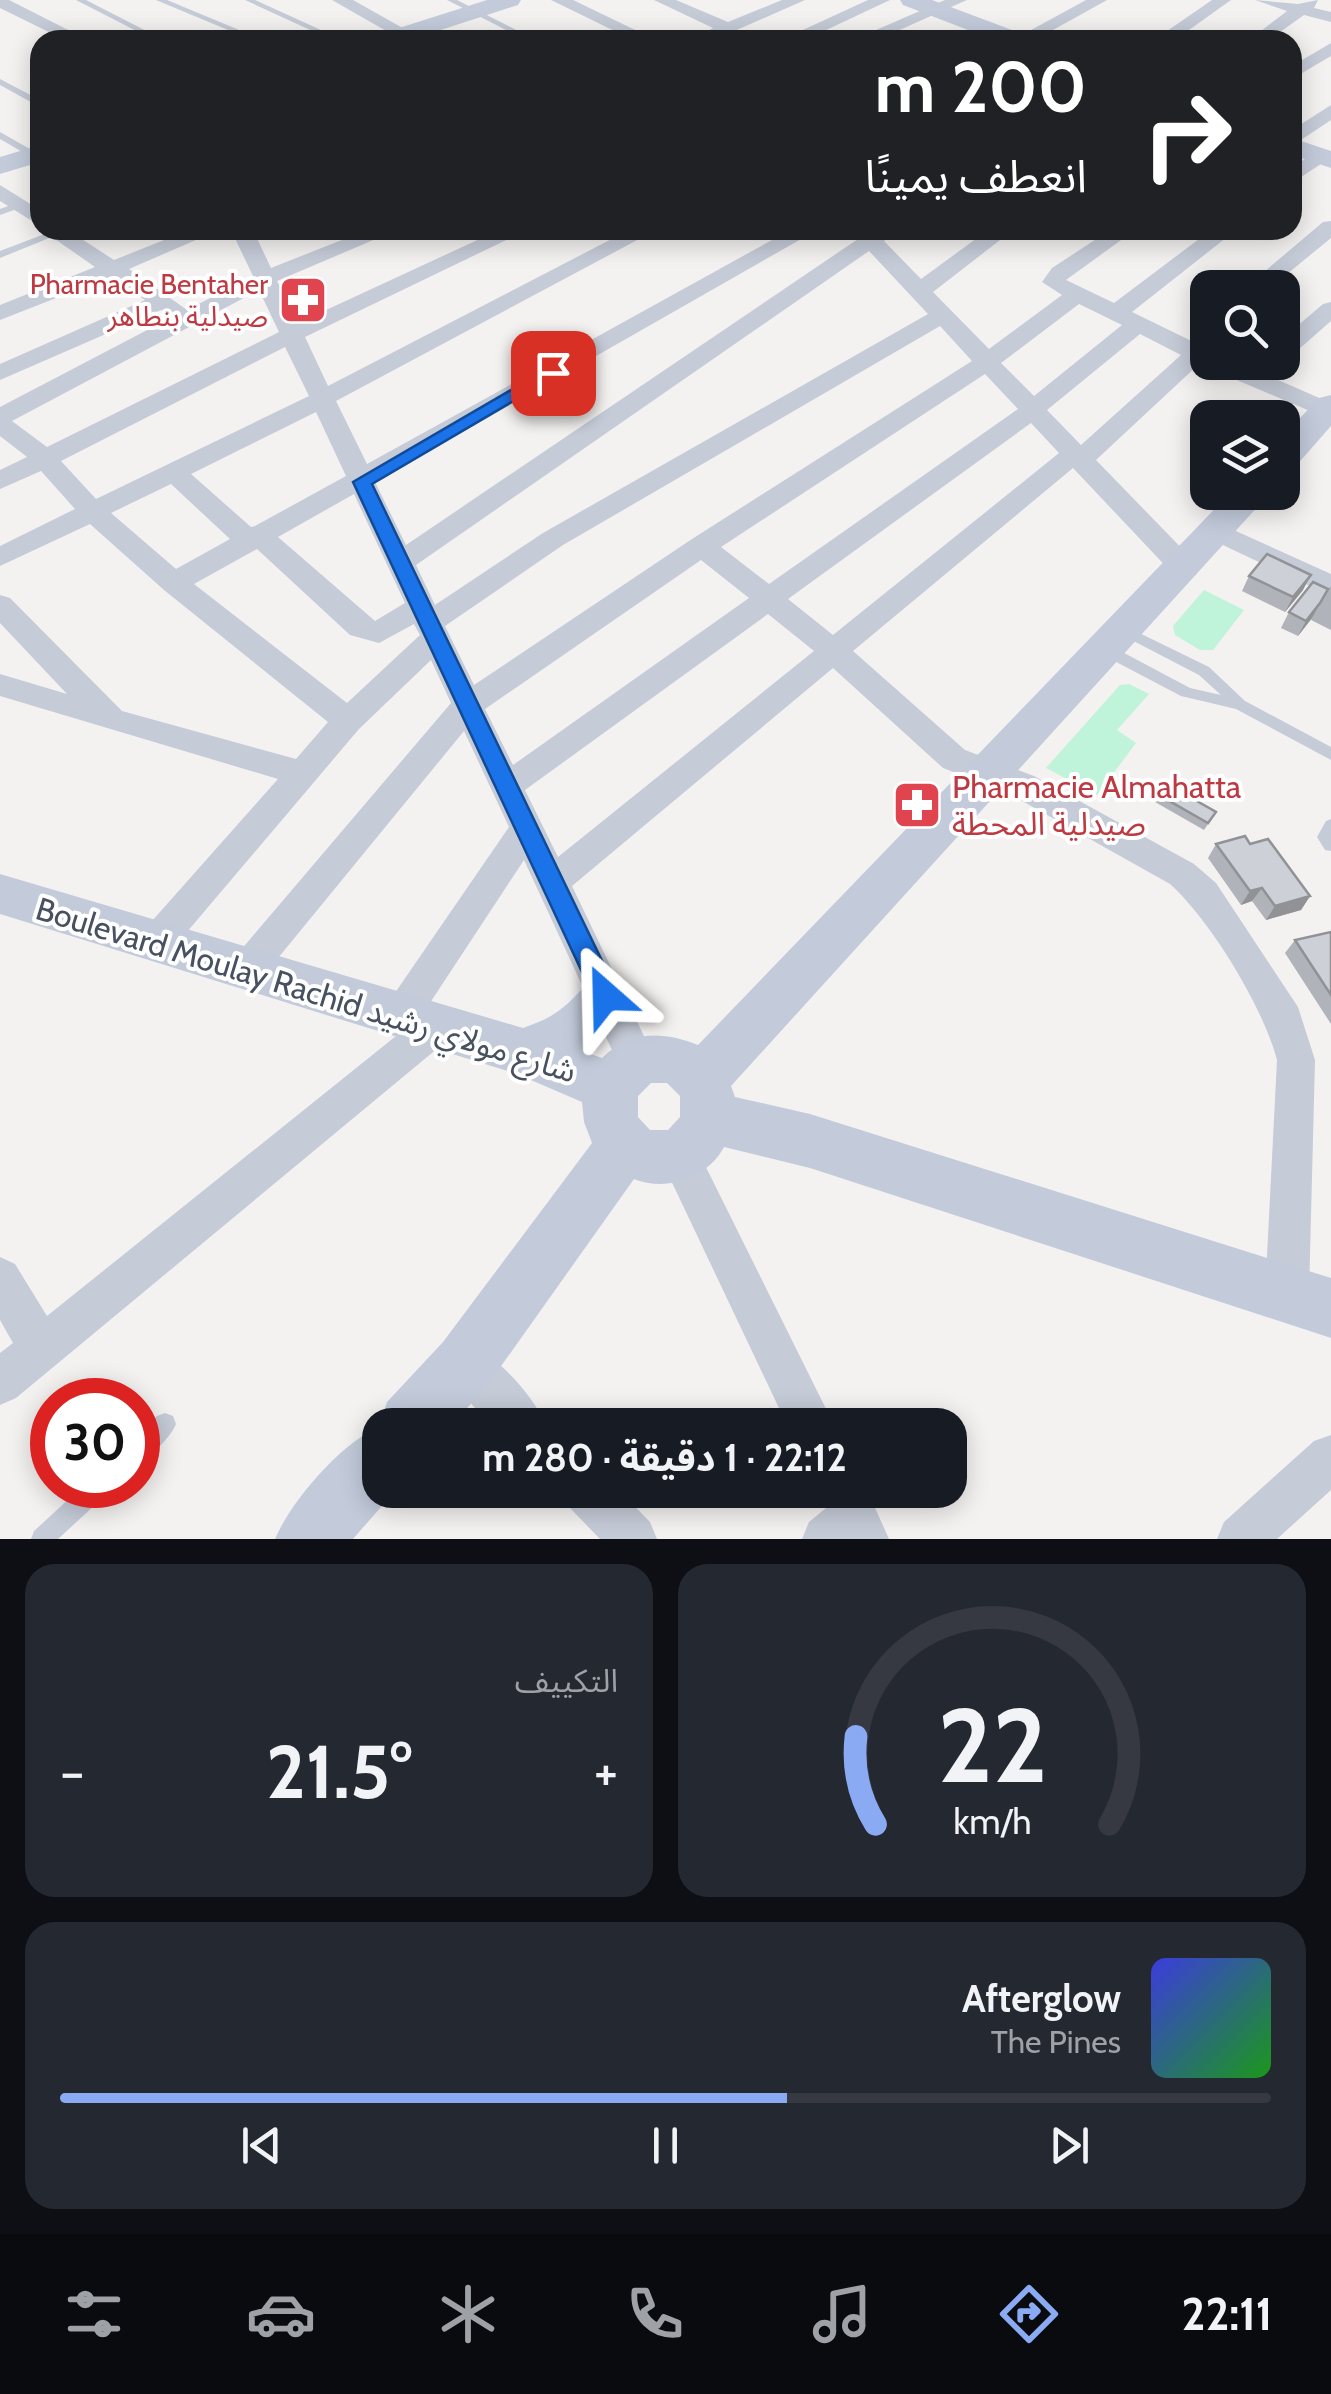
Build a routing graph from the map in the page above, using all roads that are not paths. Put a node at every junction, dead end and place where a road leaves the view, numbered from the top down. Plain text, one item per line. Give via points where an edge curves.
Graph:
1 (80, 0) edge
2 (160, 0) edge
3 (249, 0) edge
4 (340, 0) edge
5 (452, 0) edge
6 (510, 0) edge
7 (559, 0) edge
8 (662, 0) edge
9 (882, 0) edge
10 (911, 0) edge
11 (959, 0) edge
12 (1099, 0) edge
13 (1223, 0) edge
14 (1263, 0) edge
15 (0, 2) edge
16 (784, 2) edge
17 (1306, 4) edge
18 (935, 9) junction
19 (474, 12) junction
20 (1331, 17) edge
21 (728, 28) junction
22 (58, 30) edge
23 (140, 30) edge
24 (234, 30) edge
25 (316, 30) edge
26 (389, 30) edge
27 (424, 30) edge
28 (511, 30) edge
29 (625, 30) edge
30 (723, 30) edge
31 (813, 30) edge
32 (886, 30) edge
33 (992, 30) edge
34 (1039, 30) edge
35 (1178, 30) edge
36 (1271, 30) edge
37 (1331, 48) edge
38 (1302, 67) edge
39 (0, 82) edge
40 (30, 98) edge
41 (1331, 112) edge
42 (0, 135) edge
43 (1302, 135) edge
44 (1302, 148) edge
45 (30, 150) edge
46 (30, 156) edge
47 (1325, 158) edge
48 (0, 166) edge
49 (1302, 171) edge
50 (0, 191) edge
51 (22, 204) junction
52 (30, 210) edge
53 (0, 212) edge
54 (1331, 227) edge
55 (30, 240) edge
56 (70, 240) edge
57 (184, 240) edge
58 (247, 240) edge
59 (361, 240) edge
60 (494, 240) edge
61 (626, 240) edge
62 (788, 240) edge
63 (863, 240) edge
64 (879, 240) edge
65 (988, 240) edge
66 (1110, 240) edge
67 (1214, 240) edge
68 (0, 255) edge
69 (111, 270) junction
70 (1278, 270) edge
71 (265, 278) junction
72 (919, 291) junction
73 (1076, 295) junction
74 (162, 301) junction
75 (1331, 309) edge
76 (0, 314) edge
77 (942, 315) junction
78 (188, 317) junction
79 (1127, 319) junction
80 (292, 334) junction
81 (1300, 336) edge
82 (1190, 350) edge
83 (987, 362) junction
84 (1190, 363) edge
85 (0, 373) edge
86 (1279, 380) edge
87 (322, 399) junction
88 (1329, 409) edge
89 (1032, 410) junction
90 (0, 421) edge
91 (1300, 440) edge
92 (1077, 457) junction
93 (43, 458) junction
94 (175, 473) junction
95 (0, 481) edge
96 (362, 482) junction
97 (1237, 510) edge
98 (92, 511) junction
99 (1218, 532) junction
100 (253, 537) junction
101 (702, 546) junction
102 (0, 557) edge
103 (400, 562) junction
104 (1185, 569) junction
105 (174, 583) junction
106 (1331, 586) edge
107 (770, 600) junction
108 (0, 605) edge
109 (429, 622) junction
110 (1115, 640) junction
111 (835, 652) junction
112 (0, 685) edge
113 (468, 705) junction
114 (1240, 705) junction
115 (111, 720) junction
116 (348, 721) junction
117 (1331, 754) edge
118 (302, 773) junction
119 (985, 774) junction
120 (507, 786) junction
121 (1331, 825) edge
122 (527, 828) junction
123 (1331, 845) edge
124 (552, 882) junction
125 (0, 894) edge
126 (157, 941) junction
127 (248, 969) junction
128 (606, 996) junction
129 (419, 1020) junction
130 (523, 1052) junction
131 (625, 1075) junction
132 (678, 1124) junction
133 (0, 1279) edge
134 (1309, 1301) edge
135 (41, 1348) junction
136 (465, 1364) junction
137 (0, 1382) edge
138 (425, 1408) edge
139 (508, 1408) edge
140 (803, 1408) edge
141 (165, 1424) dead end
142 (160, 1429) edge
143 (362, 1479) edge
144 (1323, 1481) edge
145 (75, 1508) edge
146 (603, 1508) edge
147 (42, 1539) edge
148 (309, 1539) edge
149 (633, 1539) edge
150 (1242, 1539) edge

1 - 23 lane
2 - 24 lane
3 - 25 lane
4 - 26 street
5 - 19 lane
6 - 19 street
7 - 29 street
8 - 21 street
9 - 31 street
10 - 18 street
11 - 18 street
12 - 34 street
13 - 35 street
14 - 17 street
15 - 22 street
16 - 21 street
17 - 20 street
17 - 36 street
18 - 32 street
18 - 33 street
19 - 27 street
19 - 28 lane
21 - 30 street
37 - 38 street
39 - 40 lane
41 - 43 street
42 - 45 lane
44 - 47 street
46 - 48 street
47 - 49 street
50 - 51 street
51 - 52 street
51 - 53 lane
54 - 70 street
55 - 68 lane
56 - 69 street
57 - 69 street
58 - 71 street
59 - 71 street
60 - 80 street
61 - 87 street
62 - 96 street
63 - 103 street
64 - 72 street
65 - 72 street
66 - 73 street via 1054,280
67 - 79 street
69 - 74 street
69 - 76 street
71 - 78 street
71 - 80 street
72 - 77 street
73 - 79 street
73 - 83 street
74 - 78 street
74 - 85 street
75 - 81 street
77 - 83 street
77 - 109 street via 553,538
78 - 90 street
79 - 82 street
79 - 89 street
80 - 87 street
80 - 93 street
83 - 89 street
83 - 101 street
84 - 92 street
86 - 88 street
87 - 94 street
87 - 96 street
88 - 91 street
89 - 92 street
89 - 107 street
90 - 93 street
92 - 104 street
92 - 111 street
93 - 95 street
93 - 98 street
94 - 98 street
94 - 100 street
96 - 100 street
96 - 103 street
97 - 99 street
98 - 102 street
98 - 105 street
99 - 104 street
99 - 106 street
100 - 105 street
100 - 109 street via 360,628 379,632
101 - 107 street
101 - 113 street
103 - 109 street
104 - 110 street
105 - 116 street
107 - 111 street
107 - 120 street
108 - 115 street
109 - 113 street
109 - 116 street
110 - 114 lane via 1186,692
110 - 114 lane via 1204,671
110 - 119 street
111 - 119 street via 954,759
111 - 124 street
112 - 115 street
113 - 120 street
113 - 127 street
114 - 117 lane
115 - 118 street
116 - 118 street
118 - 126 street
119 - 132 street
119 - 134 street via 1022,785 1182,874 1204,893 1285,1020 1296,1060
120 - 122 street
121 - 123 lane via 1325,834
122 - 124 street
122 - 129 street
124 - 128 street
125 - 126 street, Boulevard Moulay Rachid شارع مولاي رشيد
126 - 127 street, Boulevard Moulay Rachid شارع مولاي رشيد
127 - 129 street, Boulevard Moulay Rachid شارع مولاي رشيد
128 - 130 street via 591,1020 572,1033
128 - 131 street
129 - 130 street, Boulevard Moulay Rachid شارع مولاي رشيد
129 - 135 street
130 - 131 street, Boulevard Moulay Rachid شارع مولاي رشيد
131 - 132 street via 608,1116
131 - 132 street, Boulevard Moulay Rachid شارع مولاي رشيد via 673,1060 689,1067
132 - 134 street via 793,1136
132 - 136 street
132 - 140 street
133 - 135 street
135 - 137 street
136 - 138 street
136 - 139 street
141 - 142 lane
143 - 148 street
144 - 150 street
145 - 147 lane
146 - 149 street

